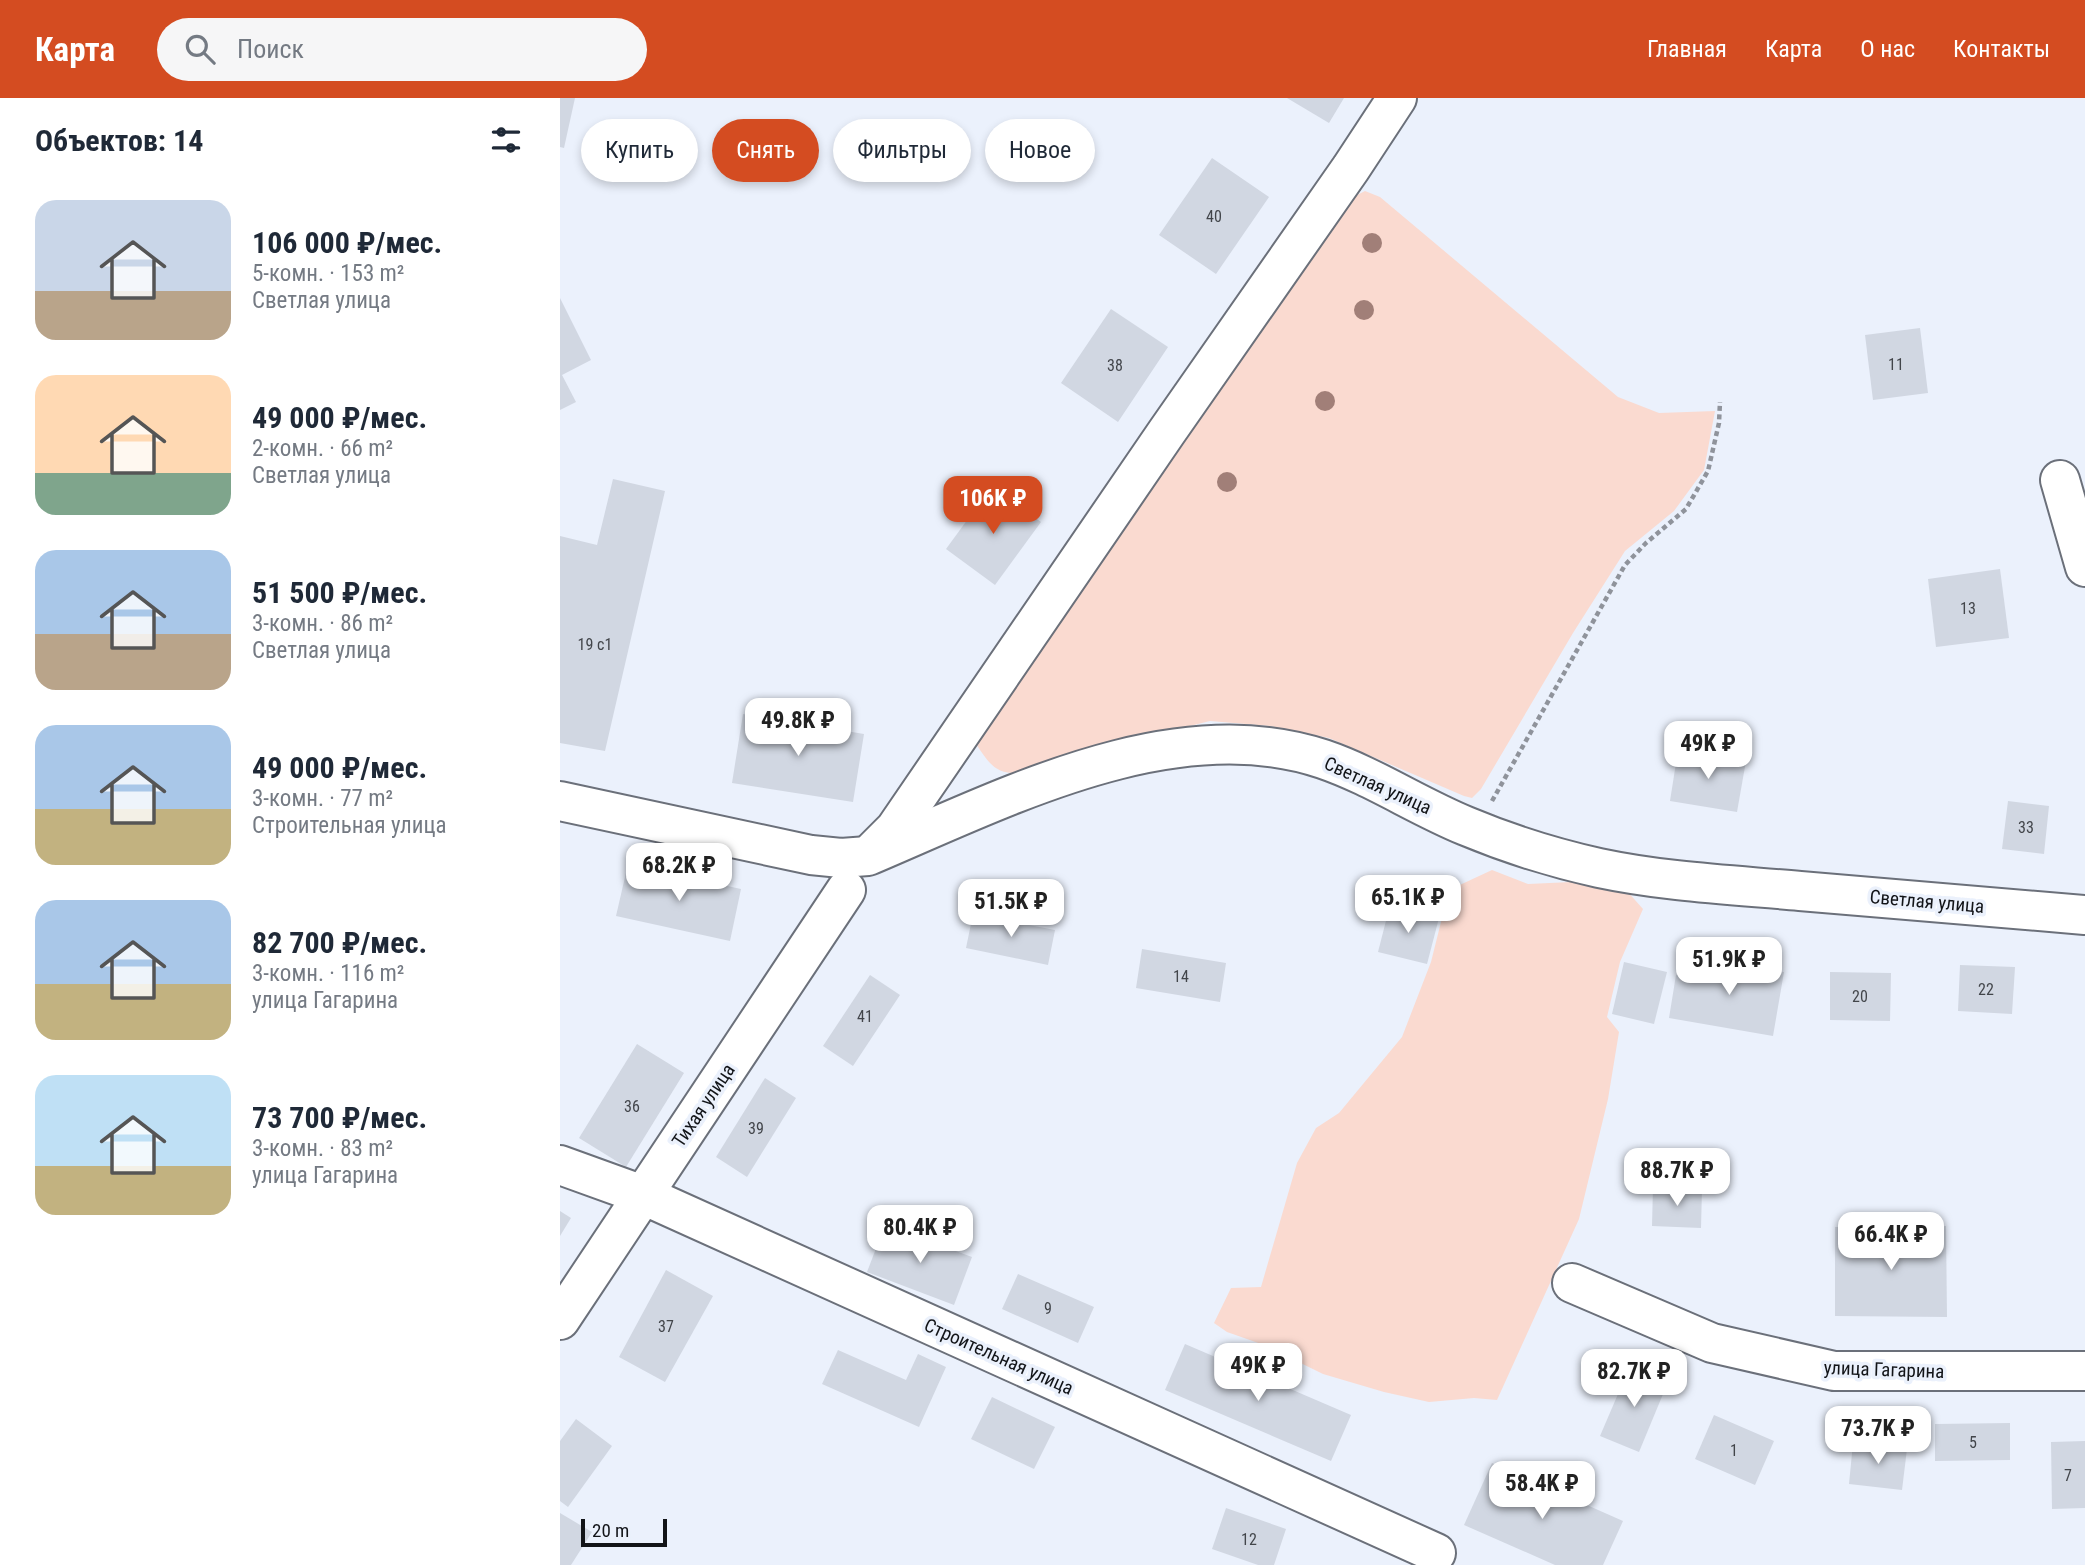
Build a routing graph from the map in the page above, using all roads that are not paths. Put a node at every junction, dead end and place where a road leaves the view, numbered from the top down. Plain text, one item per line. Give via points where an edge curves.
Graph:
1 (1397, 98) edge
2 (2060, 480) dead end
3 (2085, 567) edge
4 (560, 801) edge
5 (868, 856) junction
6 (846, 890) dead end
7 (2085, 915) edge
8 (560, 1165) edge
9 (643, 1195) junction
10 (1572, 1283) dead end
11 (560, 1320) edge
12 (2085, 1371) edge
13 (1436, 1553) dead end

1 - 5 street via 895,829
2 - 3 street
4 - 5 street, Светлая улица via 811,855
5 - 7 street, Светлая улица via 1039,785 1142,753 1251,744 1319,758 1370,777 1477,830 1533,851 1647,878
6 - 9 street, Тихая улица
8 - 9 street, Строительная улица
9 - 11 street, Тихая улица
9 - 13 street, Строительная улица
10 - 12 street, улица Гагарина via 1712,1343 1834,1371

